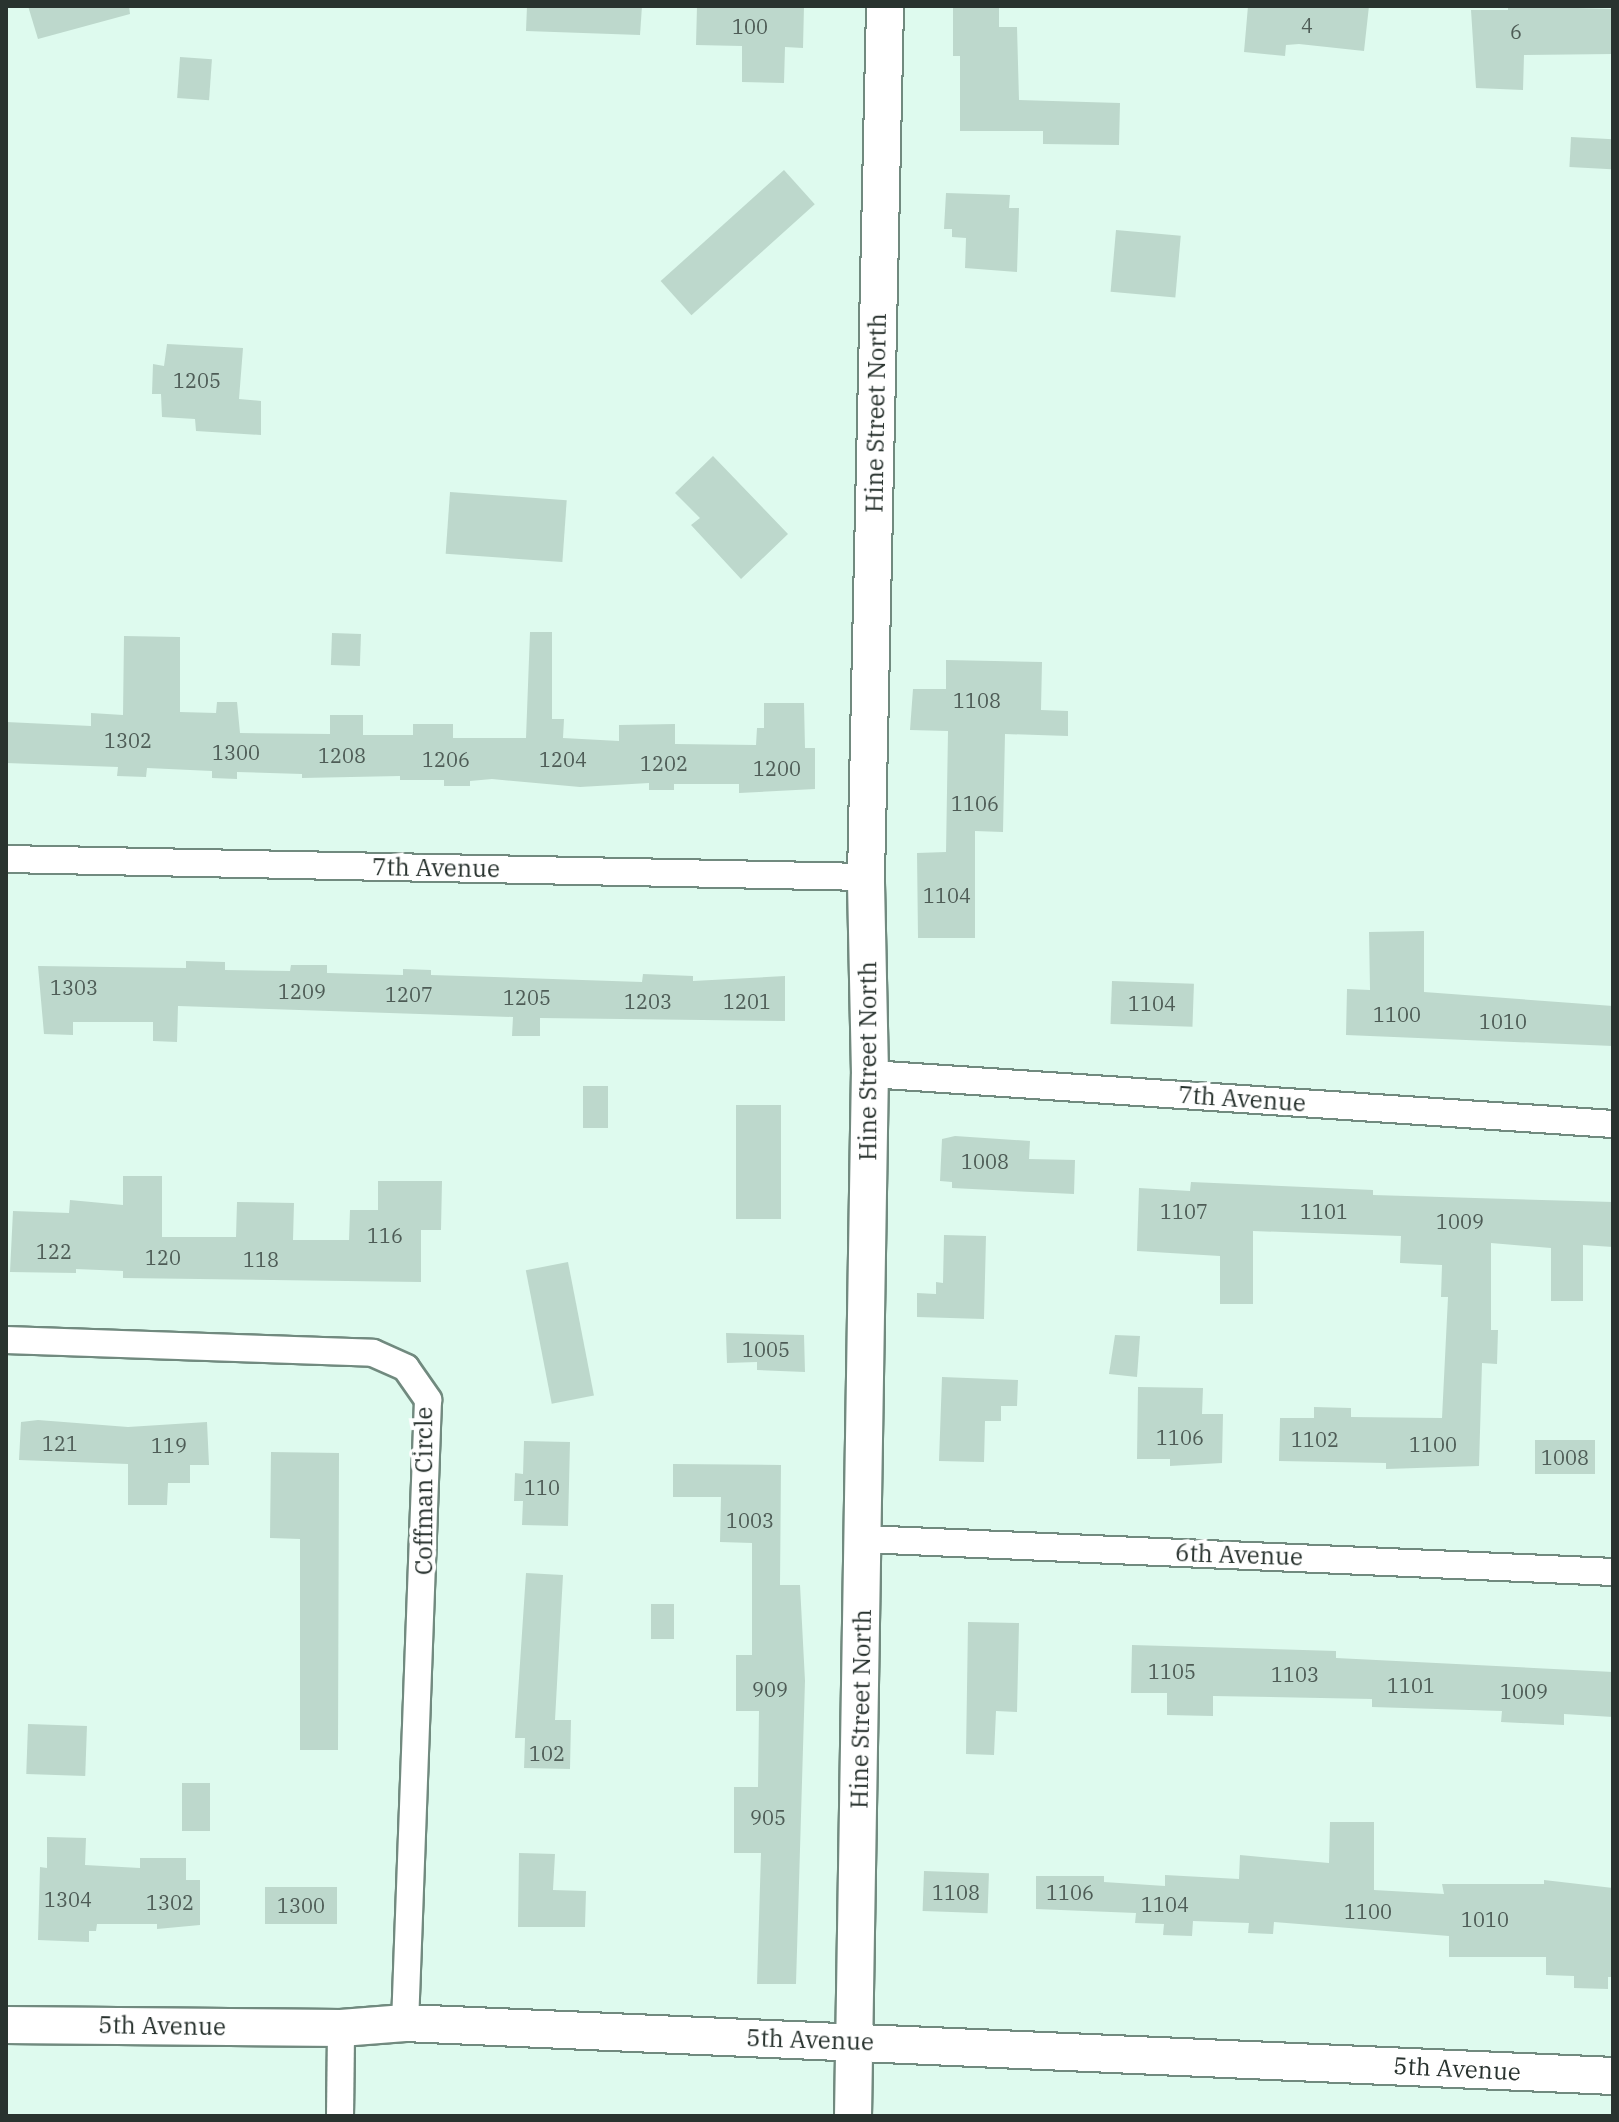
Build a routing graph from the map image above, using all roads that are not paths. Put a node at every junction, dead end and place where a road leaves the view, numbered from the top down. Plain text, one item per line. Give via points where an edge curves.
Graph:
1 (885, 6) edge
2 (6, 859) edge
3 (866, 877) junction
4 (870, 1074) junction
5 (1613, 1124) edge
6 (6, 1340) edge
7 (864, 1539) junction
8 (1613, 1572) edge
9 (405, 2023) junction
10 (6, 2025) edge
11 (341, 2028) junction
12 (855, 2042) junction
13 (1613, 2076) edge
14 (340, 2116) edge
15 (853, 2116) edge

1 - 3 street, Hine Street North
2 - 3 street, 7th Avenue
3 - 4 street, Hine Street North
4 - 5 street, 7th Avenue
4 - 7 street, Hine Street North
6 - 9 street, Coffman Circle via 373,1353 406,1368 428,1400
7 - 8 street, 6th Avenue
7 - 12 street, Hine Street North
9 - 11 street, 5th Avenue
9 - 12 street, 5th Avenue
10 - 11 street, 5th Avenue
11 - 14 street
12 - 13 street, 5th Avenue
12 - 15 street, Hine Street North

